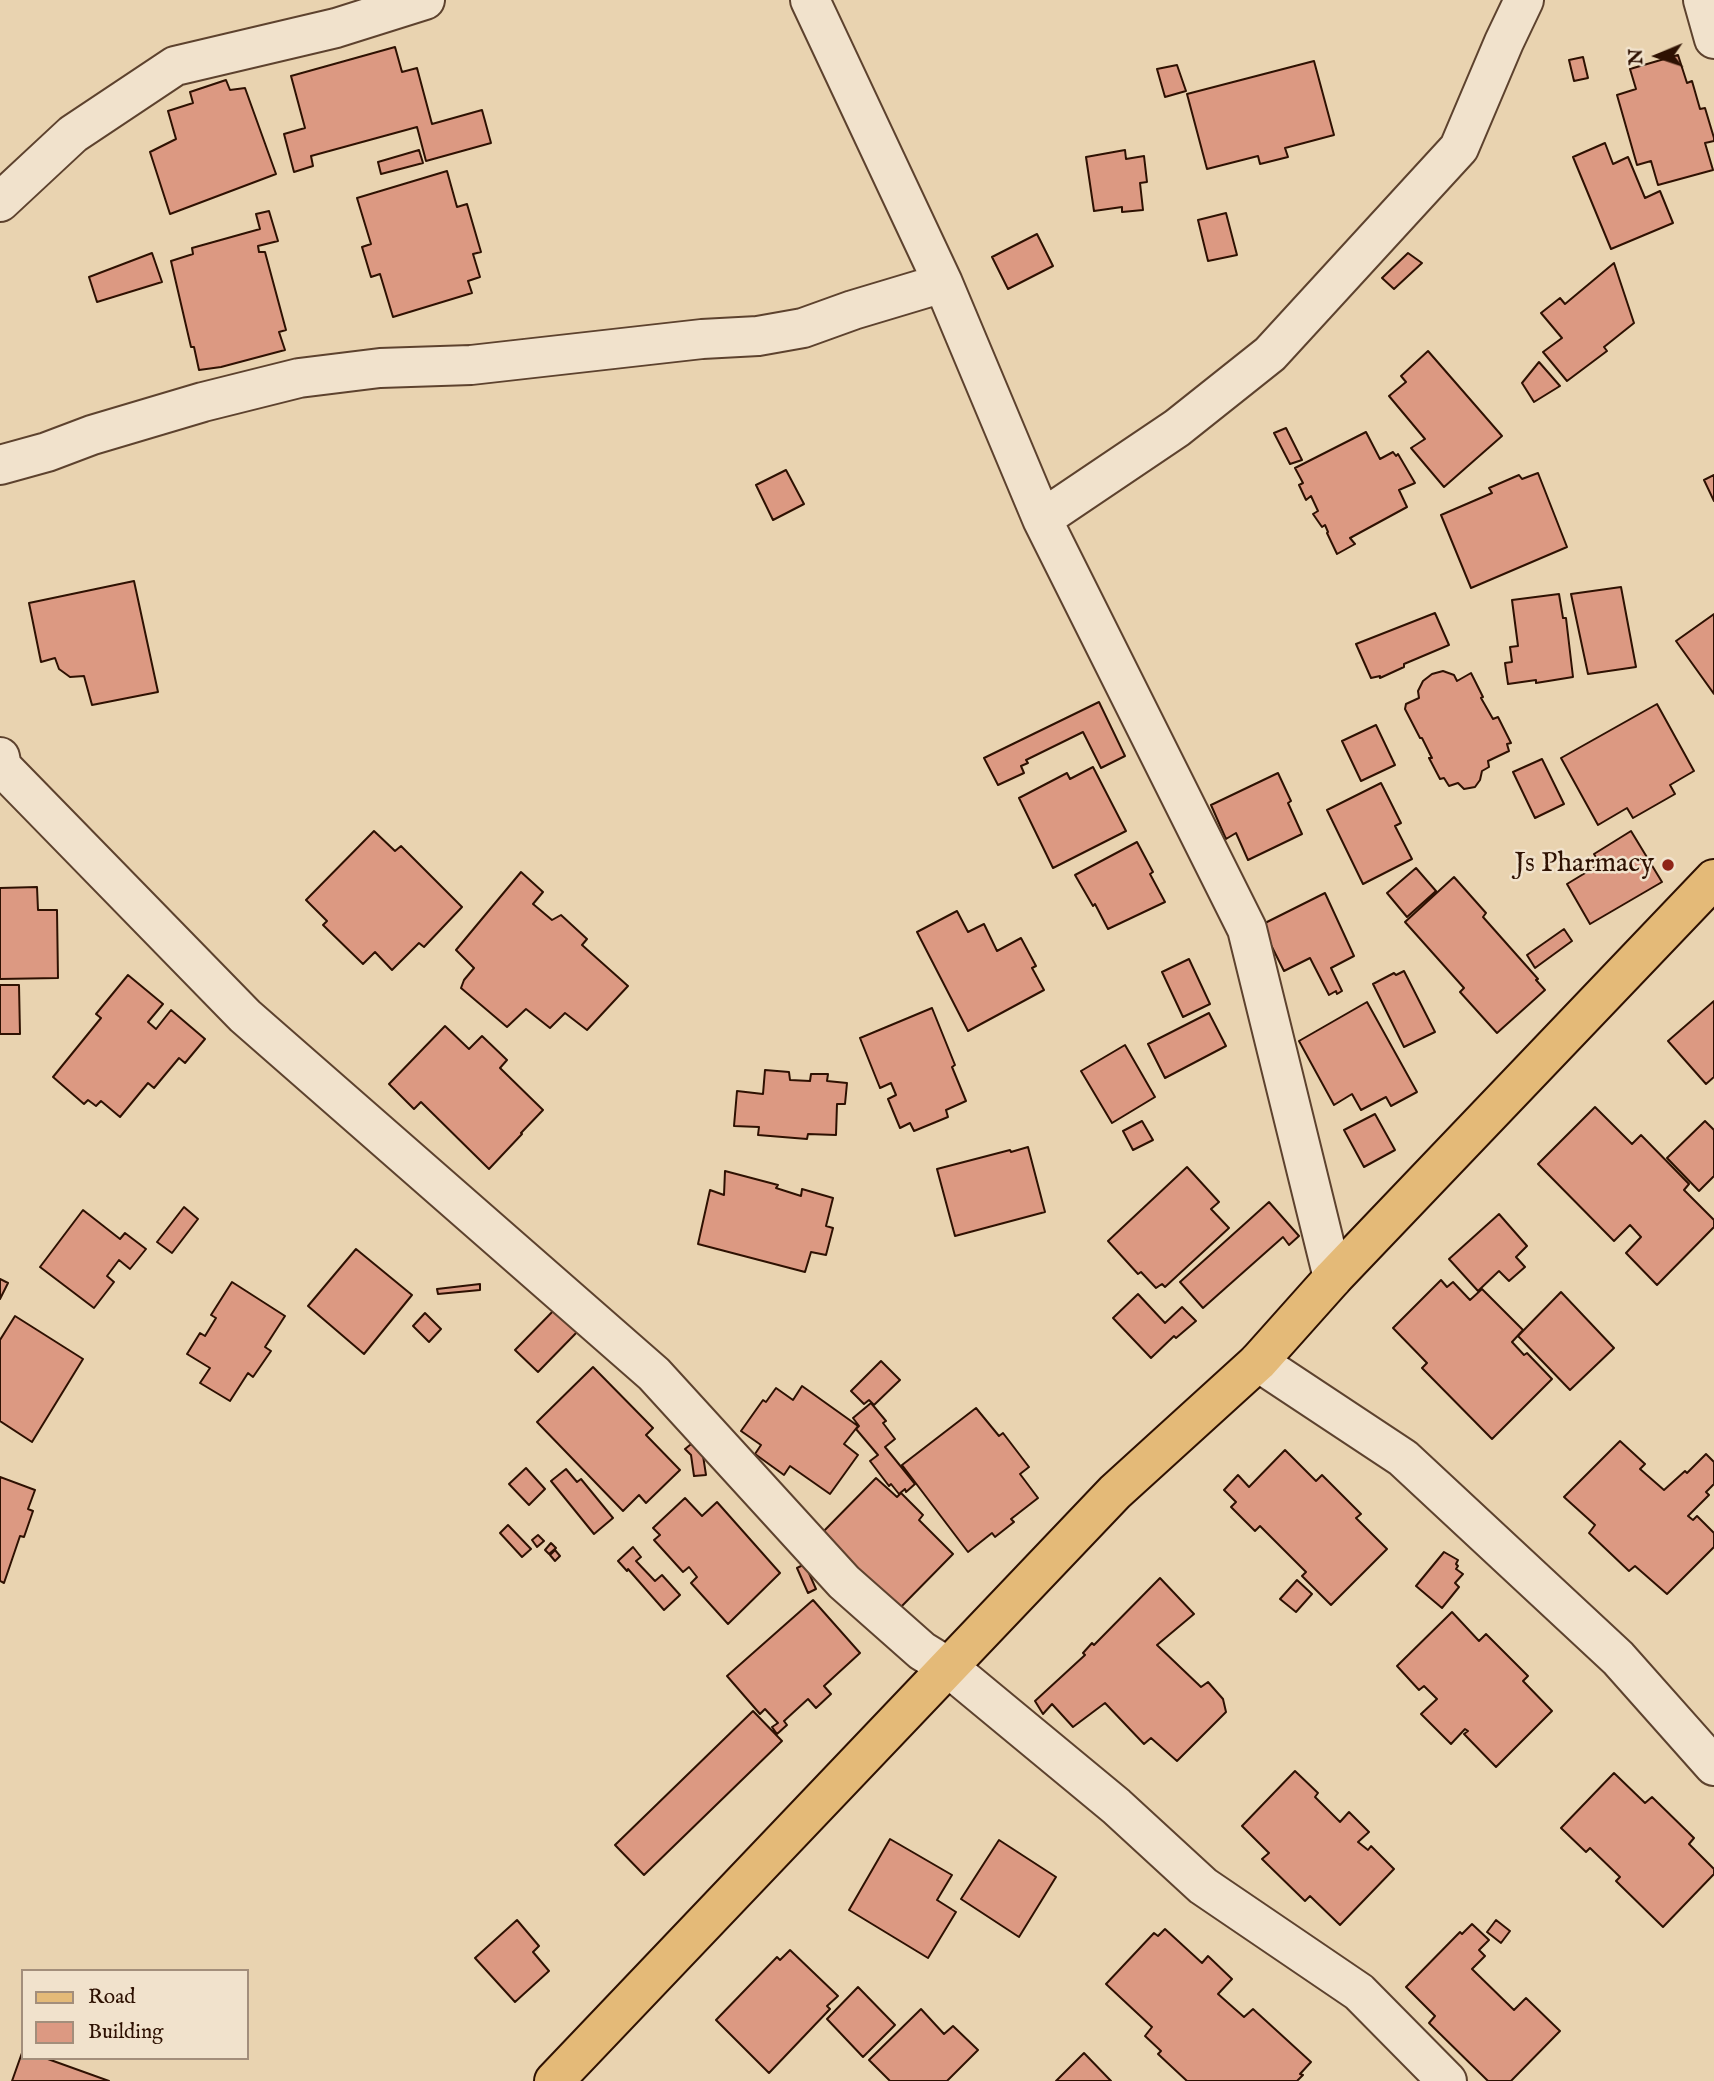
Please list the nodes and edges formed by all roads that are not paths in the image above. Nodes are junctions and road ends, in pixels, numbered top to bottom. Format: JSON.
{"nodes":[{"id":1,"x":425,"y":0,"type":"edge"},
{"id":2,"x":810,"y":0,"type":"edge"},
{"id":3,"x":1524,"y":0,"type":"edge"},
{"id":4,"x":1703,"y":0,"type":"edge"},
{"id":5,"x":1714,"y":39,"type":"edge"},
{"id":6,"x":0,"y":202,"type":"edge"},
{"id":7,"x":943,"y":283,"type":"junction"},
{"id":8,"x":0,"y":465,"type":"edge"},
{"id":9,"x":1042,"y":519,"type":"junction"},
{"id":10,"x":0,"y":757,"type":"edge"},
{"id":11,"x":1714,"y":879,"type":"edge"},
{"id":12,"x":1333,"y":1278,"type":"junction"},
{"id":13,"x":1258,"y":1362,"type":"junction"},
{"id":14,"x":948,"y":1667,"type":"junction"},
{"id":15,"x":1714,"y":1766,"type":"edge"},
{"id":16,"x":1445,"y":2080,"type":"edge"},
{"id":17,"x":554,"y":2081,"type":"edge"}],
"edges":[{"from":1,"to":6,"type":"street"},
{"from":2,"to":7,"type":"street"},
{"from":3,"to":9,"type":"street"},
{"from":4,"to":5,"type":"street"},
{"from":7,"to":8,"type":"street"},
{"from":7,"to":9,"type":"street"},
{"from":9,"to":12,"type":"street"},
{"from":10,"to":14,"type":"street"},
{"from":11,"to":12,"type":"main road"},
{"from":12,"to":13,"type":"main road"},
{"from":13,"to":14,"type":"main road"},
{"from":13,"to":15,"type":"street"},
{"from":14,"to":16,"type":"street"},
{"from":14,"to":17,"type":"main road"}]}
